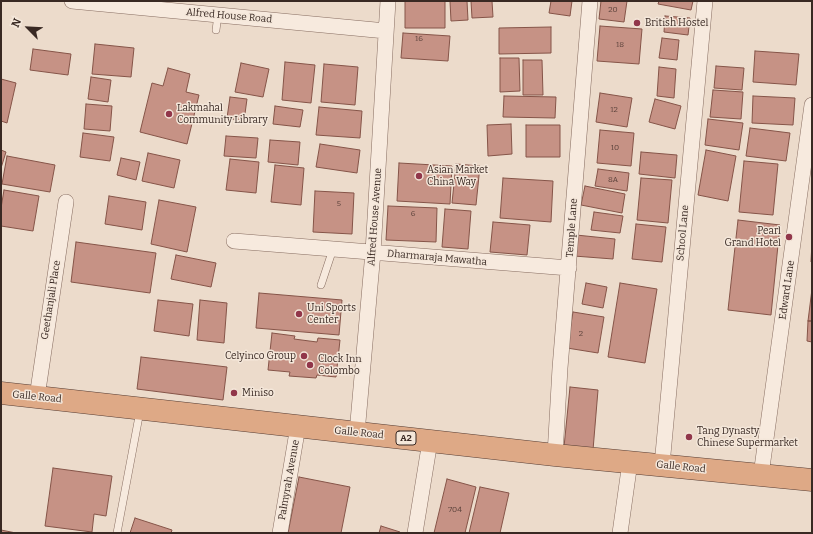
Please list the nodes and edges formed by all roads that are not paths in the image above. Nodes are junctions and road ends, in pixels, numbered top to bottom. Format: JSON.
{"nodes":[{"id":1,"x":72,"y":1,"type":"edge"},
{"id":2,"x":388,"y":1,"type":"edge"},
{"id":3,"x":590,"y":1,"type":"edge"},
{"id":4,"x":705,"y":1,"type":"edge"},
{"id":5,"x":92,"y":2,"type":"edge"},
{"id":6,"x":386,"y":31,"type":"junction"},
{"id":7,"x":812,"y":105,"type":"edge"},
{"id":8,"x":66,"y":202,"type":"dead end"},
{"id":9,"x":234,"y":241,"type":"dead end"},
{"id":10,"x":333,"y":250,"type":"junction"},
{"id":11,"x":373,"y":252,"type":"junction"},
{"id":12,"x":569,"y":268,"type":"junction"},
{"id":13,"x":321,"y":285,"type":"dead end"},
{"id":14,"x":1,"y":393,"type":"edge"},
{"id":15,"x":37,"y":397,"type":"junction"},
{"id":16,"x":140,"y":409,"type":"junction"},
{"id":17,"x":298,"y":426,"type":"junction"},
{"id":18,"x":357,"y":433,"type":"junction"},
{"id":19,"x":430,"y":441,"type":"junction"},
{"id":20,"x":555,"y":455,"type":"junction"},
{"id":21,"x":630,"y":462,"type":"junction"},
{"id":22,"x":662,"y":465,"type":"junction"},
{"id":23,"x":761,"y":475,"type":"junction"},
{"id":24,"x":812,"y":480,"type":"edge"},
{"id":25,"x":117,"y":533,"type":"edge"},
{"id":26,"x":280,"y":533,"type":"edge"},
{"id":27,"x":415,"y":533,"type":"edge"},
{"id":28,"x":620,"y":533,"type":"edge"}],
"edges":[{"from":1,"to":5,"type":"street","name":"Alfred House Road"},
{"from":2,"to":6,"type":"street","name":"Alfred House Avenue"},
{"from":3,"to":12,"type":"street","name":"Temple Lane"},
{"from":4,"to":22,"type":"street","name":"School Lane"},
{"from":5,"to":6,"type":"street","name":"Alfred House Road"},
{"from":6,"to":11,"type":"street","name":"Alfred House Avenue"},
{"from":7,"to":23,"type":"street","name":"Edward Lane"},
{"from":8,"to":15,"type":"street","name":"Geethanjali Place"},
{"from":9,"to":10,"type":"street","name":"Dharmaraja Mawatha"},
{"from":10,"to":11,"type":"street","name":"Dharmaraja Mawatha"},
{"from":10,"to":13,"type":"lane"},
{"from":11,"to":12,"type":"street","name":"Dharmaraja Mawatha"},
{"from":11,"to":18,"type":"street","name":"Alfred House Avenue"},
{"from":12,"to":20,"type":"street","name":"Temple Lane"},
{"from":14,"to":15,"type":"highway","name":"Galle Road","number":"A2"},
{"from":15,"to":16,"type":"highway","name":"Galle Road","number":"A2"},
{"from":16,"to":17,"type":"highway","name":"Galle Road","number":"A2"},
{"from":16,"to":25,"type":"lane"},
{"from":17,"to":18,"type":"highway","name":"Galle Road","number":"A2"},
{"from":17,"to":26,"type":"street","name":"Palmyrah Avenue"},
{"from":18,"to":19,"type":"highway","name":"Galle Road","number":"A2"},
{"from":19,"to":20,"type":"highway","name":"Galle Road","number":"A2"},
{"from":19,"to":27,"type":"street"},
{"from":20,"to":21,"type":"highway","name":"Galle Road","number":"A2"},
{"from":21,"to":22,"type":"highway","name":"Galle Road","number":"A2"},
{"from":21,"to":28,"type":"street"},
{"from":22,"to":23,"type":"highway","name":"Galle Road","number":"A2"},
{"from":23,"to":24,"type":"highway","name":"Galle Road","number":"A2"}]}
